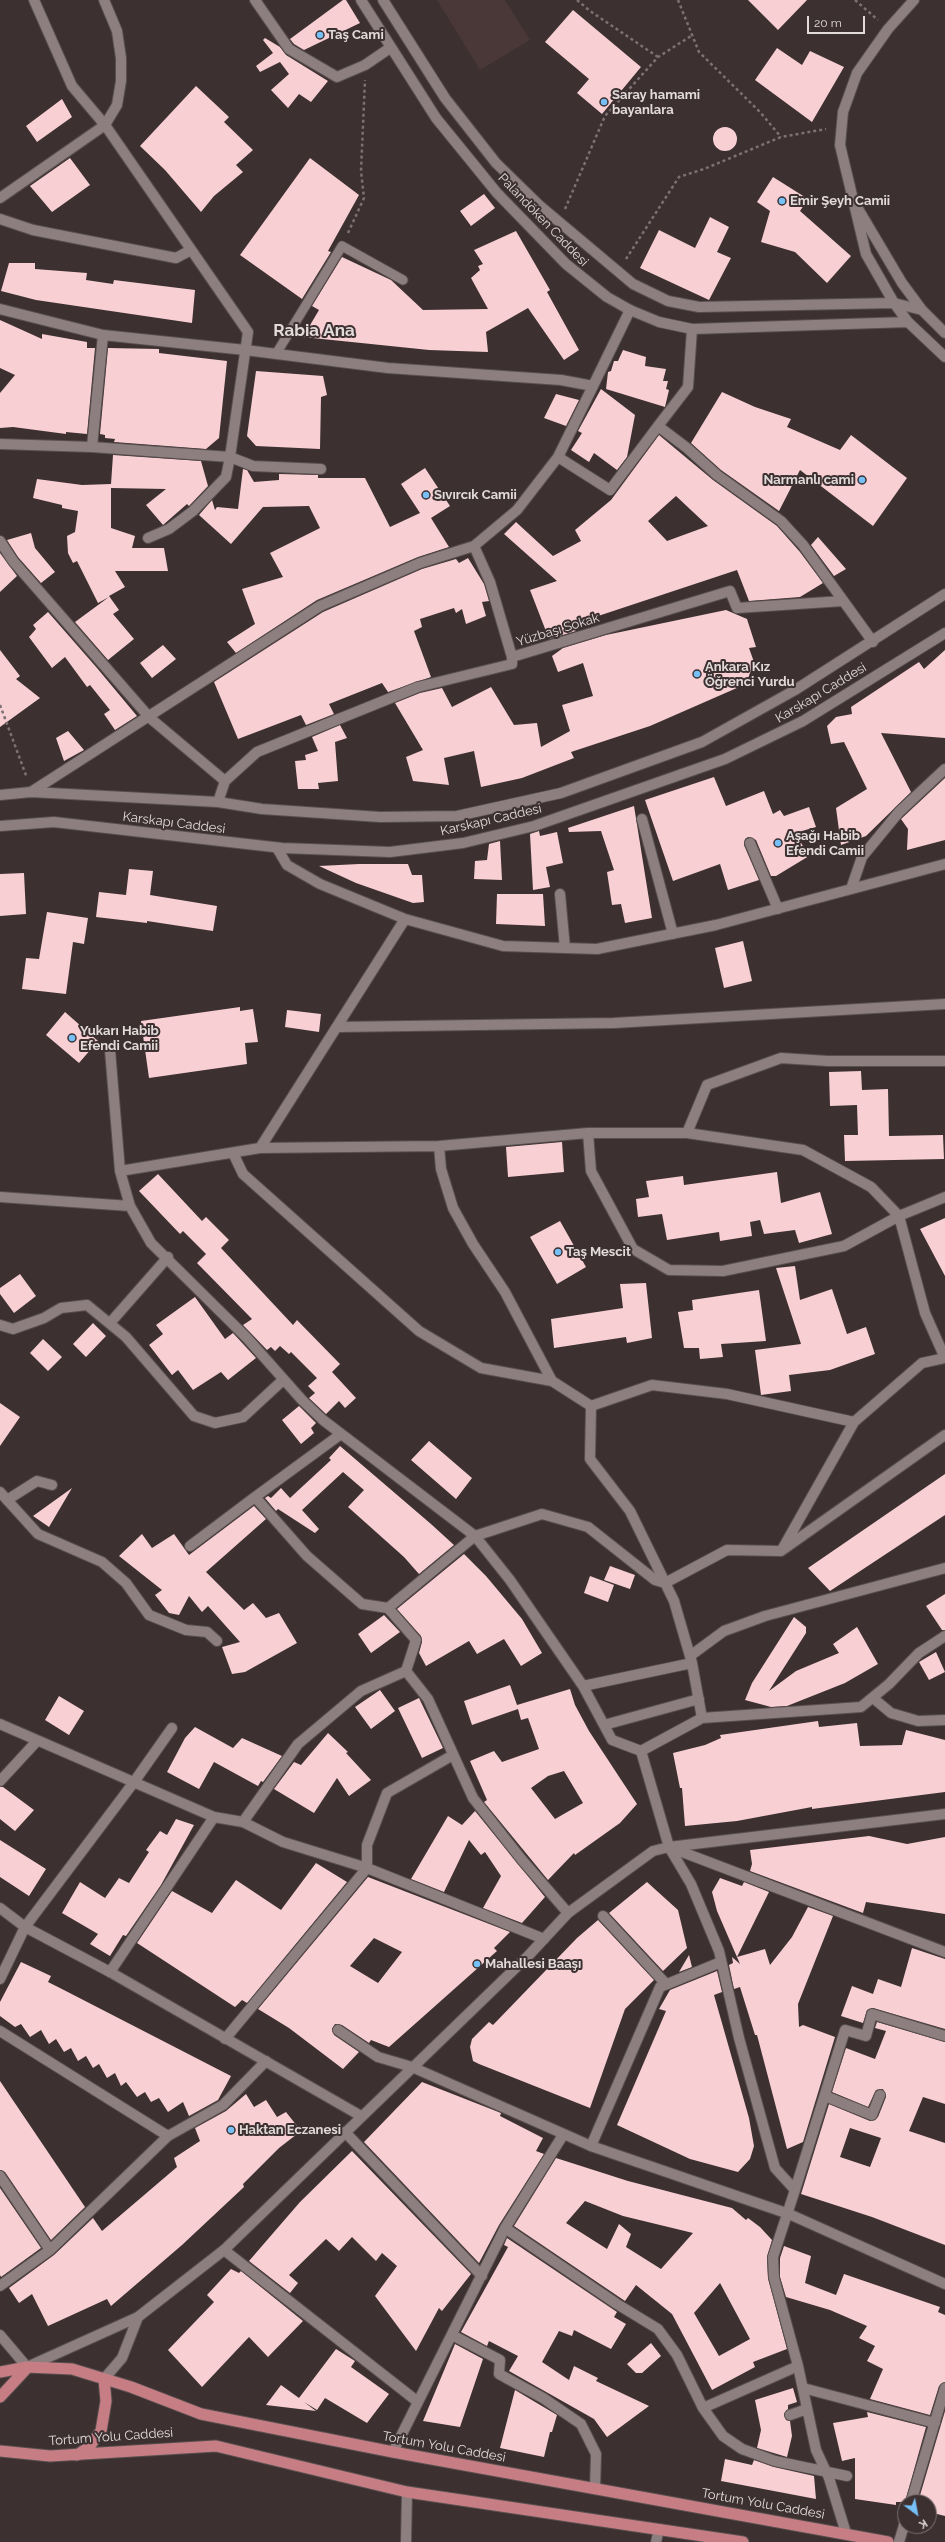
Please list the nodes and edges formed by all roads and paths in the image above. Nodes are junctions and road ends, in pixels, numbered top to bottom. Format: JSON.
{"nodes":[{"id":1,"x":34,"y":0,"type":"edge"},
{"id":2,"x":104,"y":0,"type":"edge"},
{"id":3,"x":255,"y":0,"type":"edge"},
{"id":4,"x":361,"y":0,"type":"edge"},
{"id":5,"x":384,"y":0,"type":"edge"},
{"id":6,"x":577,"y":0,"type":"edge"},
{"id":7,"x":678,"y":0,"type":"edge"},
{"id":8,"x":855,"y":0,"type":"edge"},
{"id":9,"x":914,"y":0,"type":"edge"},
{"id":10,"x":888,"y":29,"type":"junction"},
{"id":11,"x":691,"y":36,"type":"junction"},
{"id":12,"x":390,"y":48,"type":"junction"},
{"id":13,"x":658,"y":57,"type":"junction"},
{"id":14,"x":365,"y":65,"type":"junction"},
{"id":15,"x":105,"y":125,"type":"junction"},
{"id":16,"x":841,"y":127,"type":"junction"},
{"id":17,"x":782,"y":137,"type":"junction"},
{"id":18,"x":850,"y":193,"type":"junction"},
{"id":19,"x":0,"y":198,"type":"edge"},
{"id":20,"x":0,"y":219,"type":"edge"},
{"id":21,"x":559,"y":223,"type":"junction"},
{"id":22,"x":342,"y":246,"type":"junction"},
{"id":23,"x":190,"y":250,"type":"junction"},
{"id":24,"x":617,"y":273,"type":"junction"},
{"id":25,"x":403,"y":280,"type":"dead end"},
{"id":26,"x":894,"y":302,"type":"junction"},
{"id":27,"x":0,"y":309,"type":"edge"},
{"id":28,"x":630,"y":310,"type":"junction"},
{"id":29,"x":922,"y":310,"type":"junction"},
{"id":30,"x":908,"y":322,"type":"junction"},
{"id":31,"x":692,"y":329,"type":"junction"},
{"id":32,"x":945,"y":333,"type":"edge"},
{"id":33,"x":103,"y":335,"type":"junction"},
{"id":34,"x":245,"y":350,"type":"junction"},
{"id":35,"x":276,"y":354,"type":"junction"},
{"id":36,"x":945,"y":357,"type":"edge"},
{"id":37,"x":593,"y":386,"type":"junction"},
{"id":38,"x":658,"y":426,"type":"junction"},
{"id":39,"x":0,"y":444,"type":"edge"},
{"id":40,"x":92,"y":447,"type":"junction"},
{"id":41,"x":230,"y":457,"type":"junction"},
{"id":42,"x":558,"y":457,"type":"junction"},
{"id":43,"x":321,"y":469,"type":"dead end"},
{"id":44,"x":148,"y":538,"type":"dead end"},
{"id":45,"x":0,"y":541,"type":"edge"},
{"id":46,"x":474,"y":546,"type":"junction"},
{"id":47,"x":945,"y":594,"type":"edge"},
{"id":48,"x":843,"y":601,"type":"junction"},
{"id":49,"x":945,"y":633,"type":"edge"},
{"id":50,"x":873,"y":642,"type":"junction"},
{"id":51,"x":512,"y":657,"type":"junction"},
{"id":52,"x":0,"y":705,"type":"edge"},
{"id":53,"x":150,"y":718,"type":"junction"},
{"id":54,"x":945,"y":769,"type":"edge"},
{"id":55,"x":225,"y":781,"type":"junction"},
{"id":56,"x":31,"y":792,"type":"junction"},
{"id":57,"x":0,"y":795,"type":"edge"},
{"id":58,"x":218,"y":802,"type":"junction"},
{"id":59,"x":642,"y":819,"type":"dead end"},
{"id":60,"x":0,"y":826,"type":"edge"},
{"id":61,"x":750,"y":843,"type":"dead end"},
{"id":62,"x":277,"y":848,"type":"junction"},
{"id":63,"x":945,"y":864,"type":"edge"},
{"id":64,"x":851,"y":889,"type":"junction"},
{"id":65,"x":560,"y":894,"type":"dead end"},
{"id":66,"x":778,"y":909,"type":"junction"},
{"id":67,"x":405,"y":919,"type":"junction"},
{"id":68,"x":672,"y":934,"type":"junction"},
{"id":69,"x":566,"y":948,"type":"junction"},
{"id":70,"x":945,"y":1004,"type":"edge"},
{"id":71,"x":338,"y":1027,"type":"junction"},
{"id":72,"x":110,"y":1050,"type":"dead end"},
{"id":73,"x":945,"y":1061,"type":"edge"},
{"id":74,"x":588,"y":1133,"type":"junction"},
{"id":75,"x":687,"y":1133,"type":"junction"},
{"id":76,"x":439,"y":1146,"type":"junction"},
{"id":77,"x":260,"y":1148,"type":"junction"},
{"id":78,"x":233,"y":1153,"type":"junction"},
{"id":79,"x":120,"y":1171,"type":"junction"},
{"id":80,"x":0,"y":1197,"type":"edge"},
{"id":81,"x":945,"y":1197,"type":"edge"},
{"id":82,"x":130,"y":1206,"type":"junction"},
{"id":83,"x":899,"y":1216,"type":"junction"},
{"id":84,"x":168,"y":1258,"type":"junction"},
{"id":85,"x":110,"y":1323,"type":"junction"},
{"id":86,"x":0,"y":1325,"type":"edge"},
{"id":87,"x":945,"y":1358,"type":"edge"},
{"id":88,"x":283,"y":1380,"type":"junction"},
{"id":89,"x":552,"y":1381,"type":"junction"},
{"id":90,"x":591,"y":1406,"type":"junction"},
{"id":91,"x":854,"y":1422,"type":"junction"},
{"id":92,"x":341,"y":1434,"type":"junction"},
{"id":93,"x":945,"y":1435,"type":"edge"},
{"id":94,"x":52,"y":1485,"type":"dead end"},
{"id":95,"x":3,"y":1496,"type":"edge"},
{"id":96,"x":255,"y":1497,"type":"junction"},
{"id":97,"x":475,"y":1536,"type":"junction"},
{"id":98,"x":190,"y":1546,"type":"dead end"},
{"id":99,"x":781,"y":1551,"type":"junction"},
{"id":100,"x":945,"y":1568,"type":"edge"},
{"id":101,"x":665,"y":1583,"type":"junction"},
{"id":102,"x":388,"y":1608,"type":"junction"},
{"id":103,"x":945,"y":1636,"type":"edge"},
{"id":104,"x":217,"y":1642,"type":"dead end"},
{"id":105,"x":691,"y":1659,"type":"junction"},
{"id":106,"x":406,"y":1671,"type":"junction"},
{"id":107,"x":583,"y":1686,"type":"junction"},
{"id":108,"x":873,"y":1698,"type":"junction"},
{"id":109,"x":699,"y":1699,"type":"junction"},
{"id":110,"x":702,"y":1718,"type":"junction"},
{"id":111,"x":945,"y":1720,"type":"edge"},
{"id":112,"x":0,"y":1724,"type":"edge"},
{"id":113,"x":604,"y":1725,"type":"junction"},
{"id":114,"x":172,"y":1728,"type":"dead end"},
{"id":115,"x":37,"y":1741,"type":"junction"},
{"id":116,"x":641,"y":1752,"type":"junction"},
{"id":117,"x":453,"y":1755,"type":"junction"},
{"id":118,"x":0,"y":1780,"type":"edge"},
{"id":119,"x":134,"y":1782,"type":"junction"},
{"id":120,"x":945,"y":1814,"type":"edge"},
{"id":121,"x":214,"y":1817,"type":"junction"},
{"id":122,"x":243,"y":1822,"type":"junction"},
{"id":123,"x":669,"y":1847,"type":"junction"},
{"id":124,"x":367,"y":1868,"type":"junction"},
{"id":125,"x":0,"y":1908,"type":"edge"},
{"id":126,"x":568,"y":1913,"type":"junction"},
{"id":127,"x":603,"y":1916,"type":"dead end"},
{"id":128,"x":25,"y":1927,"type":"junction"},
{"id":129,"x":544,"y":1939,"type":"junction"},
{"id":130,"x":945,"y":1952,"type":"edge"},
{"id":131,"x":722,"y":1962,"type":"junction"},
{"id":132,"x":110,"y":1972,"type":"junction"},
{"id":133,"x":0,"y":1979,"type":"edge"},
{"id":134,"x":666,"y":1984,"type":"junction"},
{"id":135,"x":338,"y":2030,"type":"dead end"},
{"id":136,"x":0,"y":2031,"type":"edge"},
{"id":137,"x":945,"y":2036,"type":"edge"},
{"id":138,"x":225,"y":2039,"type":"junction"},
{"id":139,"x":266,"y":2061,"type":"junction"},
{"id":140,"x":412,"y":2067,"type":"junction"},
{"id":141,"x":880,"y":2095,"type":"dead end"},
{"id":142,"x":825,"y":2096,"type":"junction"},
{"id":143,"x":361,"y":2116,"type":"junction"},
{"id":144,"x":345,"y":2132,"type":"junction"},
{"id":145,"x":563,"y":2135,"type":"junction"},
{"id":146,"x":168,"y":2136,"type":"junction"},
{"id":147,"x":591,"y":2146,"type":"junction"},
{"id":148,"x":0,"y":2176,"type":"edge"},
{"id":149,"x":795,"y":2190,"type":"junction"},
{"id":150,"x":789,"y":2214,"type":"junction"},
{"id":151,"x":505,"y":2228,"type":"junction"},
{"id":152,"x":50,"y":2250,"type":"junction"},
{"id":153,"x":224,"y":2250,"type":"junction"},
{"id":154,"x":482,"y":2276,"type":"junction"},
{"id":155,"x":945,"y":2284,"type":"edge"},
{"id":156,"x":0,"y":2286,"type":"edge"},
{"id":157,"x":138,"y":2317,"type":"junction"},
{"id":158,"x":0,"y":2335,"type":"edge"},
{"id":159,"x":452,"y":2335,"type":"junction"},
{"id":160,"x":798,"y":2366,"type":"junction"},
{"id":161,"x":27,"y":2367,"type":"junction"},
{"id":162,"x":0,"y":2372,"type":"edge"},
{"id":163,"x":104,"y":2379,"type":"junction"},
{"id":164,"x":803,"y":2388,"type":"junction"},
{"id":165,"x":945,"y":2388,"type":"edge"},
{"id":166,"x":0,"y":2397,"type":"edge"},
{"id":167,"x":418,"y":2402,"type":"junction"},
{"id":168,"x":703,"y":2408,"type":"junction"},
{"id":169,"x":807,"y":2408,"type":"junction"},
{"id":170,"x":790,"y":2415,"type":"dead end"},
{"id":171,"x":935,"y":2423,"type":"junction"},
{"id":172,"x":2,"y":2448,"type":"edge"},
{"id":173,"x":393,"y":2452,"type":"junction"},
{"id":174,"x":76,"y":2455,"type":"junction"},
{"id":175,"x":825,"y":2470,"type":"junction"},
{"id":176,"x":847,"y":2476,"type":"dead end"},
{"id":177,"x":595,"y":2488,"type":"junction"},
{"id":178,"x":407,"y":2492,"type":"junction"},
{"id":179,"x":913,"y":2494,"type":"edge"},
{"id":180,"x":659,"y":2529,"type":"junction"},
{"id":181,"x":846,"y":2533,"type":"junction"},
{"id":182,"x":406,"y":2542,"type":"edge"},
{"id":183,"x":656,"y":2542,"type":"edge"},
{"id":184,"x":743,"y":2542,"type":"edge"},
{"id":185,"x":888,"y":2542,"type":"edge"}],
"edges":[{"from":1,"to":15,"type":"street"},
{"from":2,"to":15,"type":"street"},
{"from":3,"to":14,"type":"street"},
{"from":4,"to":12,"type":"street","name":"Palandöken Caddesi"},
{"from":5,"to":21,"type":"street","name":"Palandöken Caddesi"},
{"from":6,"to":13,"type":"path"},
{"from":7,"to":11,"type":"path"},
{"from":8,"to":10,"type":"path"},
{"from":9,"to":10,"type":"street"},
{"from":10,"to":16,"type":"street"},
{"from":11,"to":13,"type":"path"},
{"from":11,"to":17,"type":"path"},
{"from":12,"to":14,"type":"street"},
{"from":12,"to":28,"type":"street","name":"Palandöken Caddesi"},
{"from":13,"to":21,"type":"path"},
{"from":14,"to":22,"type":"path"},
{"from":15,"to":19,"type":"street"},
{"from":15,"to":23,"type":"street"},
{"from":16,"to":17,"type":"path"},
{"from":16,"to":18,"type":"street"},
{"from":17,"to":24,"type":"path"},
{"from":18,"to":26,"type":"street"},
{"from":18,"to":29,"type":"street"},
{"from":20,"to":23,"type":"street"},
{"from":21,"to":24,"type":"street","name":"Palandöken Caddesi"},
{"from":22,"to":25,"type":"lane"},
{"from":22,"to":35,"type":"lane"},
{"from":23,"to":34,"type":"street"},
{"from":24,"to":26,"type":"street","name":"Palandöken Caddesi"},
{"from":26,"to":29,"type":"street","name":"Palandöken Caddesi"},
{"from":26,"to":30,"type":"street"},
{"from":27,"to":33,"type":"street"},
{"from":28,"to":31,"type":"street","name":"Palandöken Caddesi"},
{"from":28,"to":37,"type":"street"},
{"from":29,"to":32,"type":"street"},
{"from":30,"to":31,"type":"street","name":"Palandöken Caddesi"},
{"from":30,"to":36,"type":"street"},
{"from":31,"to":38,"type":"street"},
{"from":33,"to":34,"type":"street"},
{"from":33,"to":40,"type":"street"},
{"from":34,"to":35,"type":"street"},
{"from":34,"to":41,"type":"street"},
{"from":35,"to":37,"type":"street"},
{"from":37,"to":42,"type":"street"},
{"from":38,"to":42,"type":"street"},
{"from":38,"to":48,"type":"street"},
{"from":39,"to":40,"type":"street"},
{"from":40,"to":41,"type":"street"},
{"from":41,"to":43,"type":"street"},
{"from":41,"to":44,"type":"street"},
{"from":42,"to":46,"type":"street"},
{"from":45,"to":53,"type":"street"},
{"from":46,"to":51,"type":"street"},
{"from":46,"to":53,"type":"street"},
{"from":47,"to":50,"type":"street"},
{"from":48,"to":50,"type":"street"},
{"from":48,"to":51,"type":"street","name":"Yüzbaşı Sokak"},
{"from":49,"to":62,"type":"street","name":"Karskapı Caddesi"},
{"from":50,"to":58,"type":"street"},
{"from":51,"to":55,"type":"street","name":"Yüzbaşı Sokak"},
{"from":52,"to":56,"type":"path"},
{"from":53,"to":55,"type":"street"},
{"from":53,"to":56,"type":"street"},
{"from":54,"to":64,"type":"street"},
{"from":55,"to":58,"type":"street"},
{"from":56,"to":57,"type":"street"},
{"from":56,"to":58,"type":"street"},
{"from":59,"to":68,"type":"street"},
{"from":60,"to":62,"type":"street","name":"Karskapı Caddesi"},
{"from":61,"to":66,"type":"street"},
{"from":62,"to":67,"type":"street"},
{"from":63,"to":64,"type":"street"},
{"from":64,"to":66,"type":"street"},
{"from":65,"to":69,"type":"street"},
{"from":66,"to":68,"type":"street"},
{"from":67,"to":69,"type":"street"},
{"from":67,"to":71,"type":"street"},
{"from":68,"to":69,"type":"street"},
{"from":70,"to":71,"type":"street"},
{"from":71,"to":77,"type":"street"},
{"from":72,"to":79,"type":"street"},
{"from":73,"to":75,"type":"street"},
{"from":74,"to":75,"type":"street"},
{"from":74,"to":76,"type":"street"},
{"from":74,"to":83,"type":"street"},
{"from":75,"to":83,"type":"street"},
{"from":76,"to":77,"type":"street"},
{"from":76,"to":89,"type":"street"},
{"from":77,"to":78,"type":"street"},
{"from":78,"to":79,"type":"street"},
{"from":78,"to":89,"type":"street"},
{"from":79,"to":82,"type":"street"},
{"from":80,"to":82,"type":"street"},
{"from":81,"to":83,"type":"street"},
{"from":82,"to":84,"type":"street"},
{"from":83,"to":87,"type":"street"},
{"from":84,"to":85,"type":"street"},
{"from":84,"to":88,"type":"street"},
{"from":85,"to":86,"type":"street"},
{"from":85,"to":88,"type":"street"},
{"from":87,"to":91,"type":"street"},
{"from":88,"to":92,"type":"street"},
{"from":89,"to":90,"type":"street"},
{"from":90,"to":91,"type":"street"},
{"from":90,"to":101,"type":"street"},
{"from":91,"to":99,"type":"street"},
{"from":92,"to":96,"type":"street"},
{"from":92,"to":97,"type":"street"},
{"from":93,"to":99,"type":"street"},
{"from":94,"to":95,"type":"street"},
{"from":95,"to":104,"type":"street"},
{"from":96,"to":98,"type":"street"},
{"from":96,"to":102,"type":"street"},
{"from":97,"to":101,"type":"street"},
{"from":97,"to":102,"type":"street"},
{"from":97,"to":107,"type":"street"},
{"from":99,"to":101,"type":"street"},
{"from":100,"to":105,"type":"street"},
{"from":101,"to":105,"type":"street"},
{"from":102,"to":106,"type":"street"},
{"from":103,"to":108,"type":"street"},
{"from":105,"to":107,"type":"street"},
{"from":105,"to":109,"type":"street"},
{"from":106,"to":117,"type":"street"},
{"from":106,"to":122,"type":"street"},
{"from":107,"to":113,"type":"street"},
{"from":108,"to":110,"type":"street"},
{"from":108,"to":111,"type":"street"},
{"from":109,"to":110,"type":"street"},
{"from":109,"to":113,"type":"street"},
{"from":110,"to":116,"type":"street"},
{"from":112,"to":115,"type":"street"},
{"from":113,"to":116,"type":"street"},
{"from":114,"to":119,"type":"street"},
{"from":115,"to":118,"type":"street"},
{"from":115,"to":119,"type":"street"},
{"from":116,"to":123,"type":"street"},
{"from":117,"to":124,"type":"street"},
{"from":117,"to":126,"type":"street"},
{"from":119,"to":121,"type":"street"},
{"from":119,"to":128,"type":"street"},
{"from":120,"to":123,"type":"street"},
{"from":121,"to":122,"type":"street"},
{"from":121,"to":132,"type":"street"},
{"from":122,"to":124,"type":"street"},
{"from":123,"to":126,"type":"street"},
{"from":123,"to":130,"type":"street"},
{"from":123,"to":131,"type":"street"},
{"from":124,"to":129,"type":"street"},
{"from":124,"to":138,"type":"street"},
{"from":125,"to":128,"type":"street"},
{"from":126,"to":129,"type":"street"},
{"from":127,"to":134,"type":"street"},
{"from":128,"to":132,"type":"street"},
{"from":128,"to":133,"type":"street"},
{"from":129,"to":140,"type":"street"},
{"from":131,"to":134,"type":"street"},
{"from":131,"to":149,"type":"street"},
{"from":132,"to":138,"type":"street"},
{"from":134,"to":147,"type":"street"},
{"from":135,"to":140,"type":"street"},
{"from":136,"to":146,"type":"street"},
{"from":137,"to":142,"type":"street"},
{"from":138,"to":139,"type":"street"},
{"from":139,"to":143,"type":"street"},
{"from":139,"to":146,"type":"street"},
{"from":140,"to":143,"type":"street"},
{"from":140,"to":145,"type":"street"},
{"from":141,"to":142,"type":"street"},
{"from":142,"to":149,"type":"street"},
{"from":143,"to":144,"type":"street"},
{"from":144,"to":153,"type":"street"},
{"from":144,"to":154,"type":"street"},
{"from":145,"to":147,"type":"street"},
{"from":145,"to":151,"type":"street"},
{"from":146,"to":152,"type":"street"},
{"from":147,"to":150,"type":"street"},
{"from":148,"to":152,"type":"street"},
{"from":149,"to":150,"type":"street"},
{"from":150,"to":155,"type":"street"},
{"from":150,"to":160,"type":"street"},
{"from":151,"to":154,"type":"street"},
{"from":151,"to":168,"type":"street"},
{"from":152,"to":156,"type":"street"},
{"from":153,"to":157,"type":"street"},
{"from":153,"to":167,"type":"street"},
{"from":154,"to":159,"type":"street"},
{"from":157,"to":161,"type":"street"},
{"from":157,"to":163,"type":"street"},
{"from":158,"to":161,"type":"street"},
{"from":159,"to":167,"type":"street"},
{"from":159,"to":177,"type":"street"},
{"from":160,"to":164,"type":"street"},
{"from":160,"to":168,"type":"street"},
{"from":161,"to":162,"type":"highway","name":"Tortum Yolu Caddesi"},
{"from":161,"to":163,"type":"highway","name":"Tortum Yolu Caddesi"},
{"from":161,"to":166,"type":"highway"},
{"from":163,"to":173,"type":"highway","name":"Tortum Yolu Caddesi"},
{"from":163,"to":174,"type":"highway"},
{"from":164,"to":169,"type":"street"},
{"from":164,"to":171,"type":"street"},
{"from":165,"to":171,"type":"street"},
{"from":167,"to":173,"type":"street"},
{"from":168,"to":175,"type":"street"},
{"from":169,"to":170,"type":"street"},
{"from":169,"to":175,"type":"street"},
{"from":171,"to":179,"type":"street"},
{"from":172,"to":174,"type":"highway","name":"Tortum Yolu Caddesi"},
{"from":173,"to":177,"type":"highway","name":"Tortum Yolu Caddesi"},
{"from":174,"to":178,"type":"highway","name":"Tortum Yolu Caddesi"},
{"from":175,"to":176,"type":"street"},
{"from":175,"to":181,"type":"street"},
{"from":177,"to":181,"type":"highway","name":"Tortum Yolu Caddesi"},
{"from":178,"to":180,"type":"highway","name":"Tortum Yolu Caddesi"},
{"from":178,"to":182,"type":"street"},
{"from":180,"to":183,"type":"street"},
{"from":180,"to":184,"type":"highway","name":"Tortum Yolu Caddesi"},
{"from":181,"to":185,"type":"highway","name":"Tortum Yolu Caddesi"}]}
